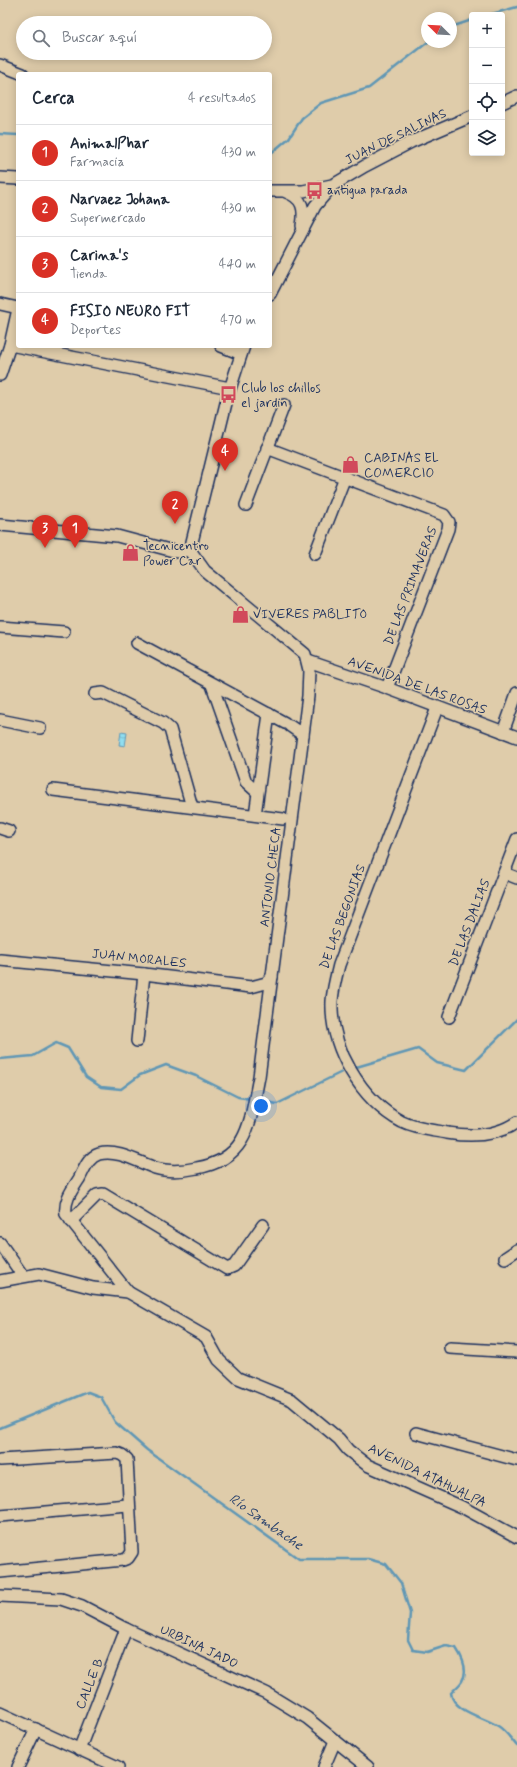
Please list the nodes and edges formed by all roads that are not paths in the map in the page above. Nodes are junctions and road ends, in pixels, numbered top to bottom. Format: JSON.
{"nodes":[{"id":1,"x":0,"y":65,"type":"edge"},
{"id":2,"x":18,"y":72,"type":"edge"},
{"id":3,"x":517,"y":96,"type":"edge"},
{"id":4,"x":505,"y":102,"type":"edge"},
{"id":5,"x":469,"y":117,"type":"edge"},
{"id":6,"x":0,"y":178,"type":"edge"},
{"id":7,"x":16,"y":179,"type":"edge"},
{"id":8,"x":333,"y":185,"type":"junction"},
{"id":9,"x":272,"y":191,"type":"edge"},
{"id":10,"x":286,"y":192,"type":"junction"},
{"id":11,"x":300,"y":236,"type":"junction"},
{"id":12,"x":272,"y":290,"type":"edge"},
{"id":13,"x":0,"y":304,"type":"edge"},
{"id":14,"x":16,"y":308,"type":"edge"},
{"id":15,"x":16,"y":318,"type":"edge"},
{"id":16,"x":10,"y":345,"type":"junction"},
{"id":17,"x":16,"y":346,"type":"edge"},
{"id":18,"x":25,"y":348,"type":"edge"},
{"id":19,"x":232,"y":348,"type":"edge"},
{"id":20,"x":242,"y":350,"type":"edge"},
{"id":21,"x":0,"y":375,"type":"edge"},
{"id":22,"x":230,"y":388,"type":"junction"},
{"id":23,"x":284,"y":404,"type":"dead end"},
{"id":24,"x":267,"y":448,"type":"junction"},
{"id":25,"x":345,"y":477,"type":"junction"},
{"id":26,"x":246,"y":505,"type":"dead end"},
{"id":27,"x":0,"y":525,"type":"edge"},
{"id":28,"x":190,"y":550,"type":"junction"},
{"id":29,"x":315,"y":554,"type":"dead end"},
{"id":30,"x":0,"y":627,"type":"edge"},
{"id":31,"x":64,"y":632,"type":"dead end"},
{"id":32,"x":137,"y":643,"type":"dead end"},
{"id":33,"x":308,"y":661,"type":"junction"},
{"id":34,"x":212,"y":685,"type":"junction"},
{"id":35,"x":387,"y":688,"type":"junction"},
{"id":36,"x":517,"y":693,"type":"edge"},
{"id":37,"x":95,"y":694,"type":"dead end"},
{"id":38,"x":437,"y":708,"type":"junction"},
{"id":39,"x":269,"y":714,"type":"junction"},
{"id":40,"x":0,"y":720,"type":"edge"},
{"id":41,"x":40,"y":728,"type":"dead end"},
{"id":42,"x":503,"y":732,"type":"junction"},
{"id":43,"x":303,"y":735,"type":"junction"},
{"id":44,"x":517,"y":737,"type":"edge"},
{"id":45,"x":53,"y":790,"type":"dead end"},
{"id":46,"x":257,"y":792,"type":"junction"},
{"id":47,"x":192,"y":807,"type":"junction"},
{"id":48,"x":255,"y":815,"type":"junction"},
{"id":49,"x":283,"y":819,"type":"dead end"},
{"id":50,"x":517,"y":840,"type":"edge"},
{"id":51,"x":504,"y":873,"type":"junction"},
{"id":52,"x":517,"y":878,"type":"edge"},
{"id":53,"x":0,"y":960,"type":"edge"},
{"id":54,"x":144,"y":974,"type":"junction"},
{"id":55,"x":272,"y":977,"type":"junction"},
{"id":56,"x":449,"y":1017,"type":"dead end"},
{"id":57,"x":137,"y":1041,"type":"dead end"},
{"id":58,"x":517,"y":1122,"type":"edge"},
{"id":59,"x":71,"y":1221,"type":"junction"},
{"id":60,"x":263,"y":1225,"type":"dead end"},
{"id":61,"x":0,"y":1243,"type":"edge"},
{"id":62,"x":517,"y":1250,"type":"edge"},
{"id":63,"x":505,"y":1258,"type":"dead end"},
{"id":64,"x":23,"y":1276,"type":"junction"},
{"id":65,"x":0,"y":1281,"type":"edge"},
{"id":66,"x":128,"y":1292,"type":"junction"},
{"id":67,"x":450,"y":1348,"type":"dead end"},
{"id":68,"x":517,"y":1352,"type":"edge"},
{"id":69,"x":416,"y":1433,"type":"dead end"},
{"id":70,"x":0,"y":1460,"type":"edge"},
{"id":71,"x":517,"y":1460,"type":"edge"},
{"id":72,"x":128,"y":1505,"type":"junction"},
{"id":73,"x":0,"y":1516,"type":"edge"},
{"id":74,"x":517,"y":1537,"type":"edge"},
{"id":75,"x":0,"y":1572,"type":"edge"},
{"id":76,"x":0,"y":1596,"type":"edge"},
{"id":77,"x":126,"y":1629,"type":"junction"},
{"id":78,"x":0,"y":1713,"type":"edge"},
{"id":79,"x":36,"y":1729,"type":"junction"},
{"id":80,"x":335,"y":1741,"type":"junction"},
{"id":81,"x":79,"y":1750,"type":"junction"},
{"id":82,"x":18,"y":1767,"type":"edge"},
{"id":83,"x":118,"y":1767,"type":"edge"},
{"id":84,"x":324,"y":1767,"type":"edge"},
{"id":85,"x":368,"y":1767,"type":"edge"}],
"edges":[{"from":1,"to":2,"type":"street"},
{"from":3,"to":4,"type":"street"},
{"from":5,"to":8,"type":"street","name":"JUAN DE SALINAS"},
{"from":6,"to":7,"type":"street"},
{"from":8,"to":10,"type":"street","name":"JUAN DE SALINAS"},
{"from":8,"to":11,"type":"street","name":"JUAN DE SALINAS"},
{"from":9,"to":10,"type":"street","name":"JUAN DE SALINAS"},
{"from":10,"to":11,"type":"street"},
{"from":11,"to":12,"type":"street"},
{"from":13,"to":14,"type":"street"},
{"from":15,"to":16,"type":"street"},
{"from":16,"to":17,"type":"street"},
{"from":16,"to":21,"type":"street"},
{"from":18,"to":22,"type":"street"},
{"from":19,"to":20,"type":"street"},
{"from":20,"to":22,"type":"street"},
{"from":22,"to":28,"type":"street"},
{"from":23,"to":24,"type":"street"},
{"from":24,"to":25,"type":"street","name":"DE LAS PRIMAVERAS"},
{"from":24,"to":26,"type":"street"},
{"from":25,"to":29,"type":"street"},
{"from":25,"to":35,"type":"street","name":"DE LAS PRIMAVERAS"},
{"from":27,"to":28,"type":"street"},
{"from":28,"to":33,"type":"street"},
{"from":30,"to":31,"type":"street"},
{"from":32,"to":34,"type":"street"},
{"from":33,"to":35,"type":"street","name":"AVENIDA DE LAS ROSAS"},
{"from":33,"to":43,"type":"street","name":"ANTONIO CHECA"},
{"from":34,"to":39,"type":"street"},
{"from":34,"to":46,"type":"street"},
{"from":35,"to":38,"type":"street","name":"AVENIDA DE LAS ROSAS"},
{"from":36,"to":42,"type":"street"},
{"from":37,"to":47,"type":"street"},
{"from":38,"to":42,"type":"street","name":"AVENIDA DE LAS ROSAS"},
{"from":38,"to":58,"type":"street","name":"DE LAS BEGONIAS"},
{"from":39,"to":43,"type":"street"},
{"from":39,"to":46,"type":"street"},
{"from":40,"to":41,"type":"street"},
{"from":42,"to":44,"type":"street","name":"AVENIDA DE LAS ROSAS"},
{"from":43,"to":55,"type":"street","name":"ANTONIO CHECA"},
{"from":45,"to":47,"type":"street"},
{"from":46,"to":48,"type":"street"},
{"from":47,"to":48,"type":"street"},
{"from":48,"to":49,"type":"street"},
{"from":50,"to":51,"type":"street","name":"DE LAS DALIAS"},
{"from":51,"to":52,"type":"street"},
{"from":51,"to":56,"type":"street","name":"DE LAS DALIAS"},
{"from":53,"to":54,"type":"street","name":"JUAN MORALES"},
{"from":54,"to":55,"type":"street","name":"JUAN MORALES"},
{"from":54,"to":57,"type":"street"},
{"from":55,"to":59,"type":"street","name":"ANTONIO CHECA"},
{"from":59,"to":60,"type":"street"},
{"from":59,"to":66,"type":"street","name":"ANTONIO CHECA"},
{"from":61,"to":64,"type":"street"},
{"from":62,"to":63,"type":"street"},
{"from":64,"to":65,"type":"street","name":"AVENIDA ATAHUALPA"},
{"from":64,"to":66,"type":"street","name":"AVENIDA ATAHUALPA"},
{"from":66,"to":74,"type":"street","name":"AVENIDA ATAHUALPA"},
{"from":67,"to":68,"type":"street"},
{"from":69,"to":71,"type":"street"},
{"from":70,"to":72,"type":"street"},
{"from":72,"to":73,"type":"street"},
{"from":72,"to":75,"type":"street"},
{"from":76,"to":77,"type":"street","name":"URBINA JADO"},
{"from":77,"to":80,"type":"street","name":"URBINA JADO"},
{"from":77,"to":81,"type":"street","name":"CALLE B"},
{"from":78,"to":79,"type":"street"},
{"from":79,"to":81,"type":"street"},
{"from":79,"to":82,"type":"street"},
{"from":80,"to":84,"type":"street"},
{"from":80,"to":85,"type":"street","name":"URBINA JADO"},
{"from":81,"to":83,"type":"street"}]}
